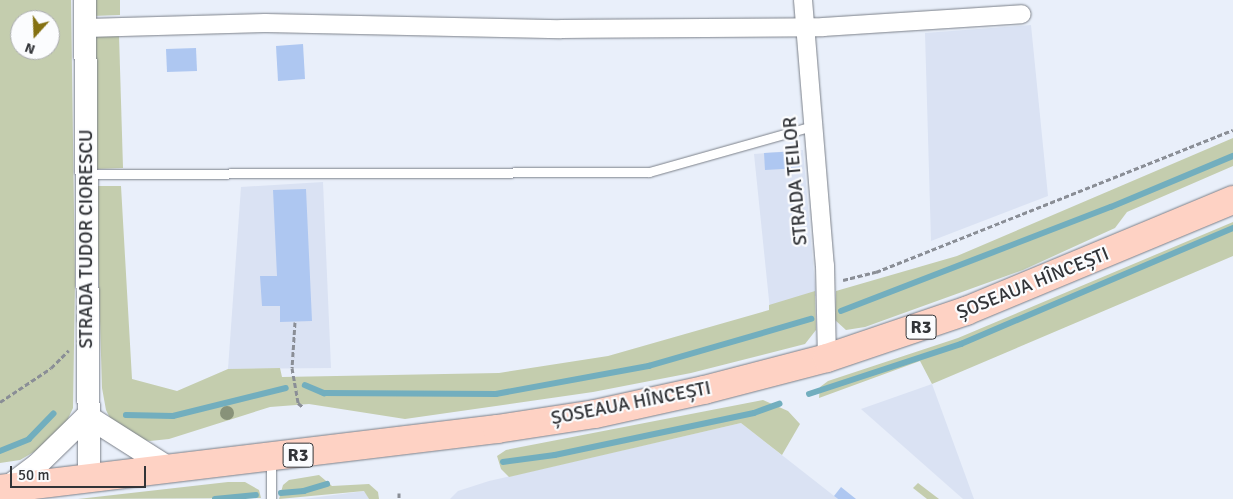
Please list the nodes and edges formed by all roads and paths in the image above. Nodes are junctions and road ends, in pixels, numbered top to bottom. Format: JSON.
{"nodes":[{"id":1,"x":86,"y":0,"type":"edge"},
{"id":2,"x":803,"y":0,"type":"edge"},
{"id":3,"x":1022,"y":14,"type":"dead end"},
{"id":4,"x":804,"y":26,"type":"junction"},
{"id":5,"x":86,"y":28,"type":"junction"},
{"id":6,"x":813,"y":126,"type":"junction"},
{"id":7,"x":1233,"y":130,"type":"edge"},
{"id":8,"x":86,"y":174,"type":"junction"},
{"id":9,"x":1233,"y":200,"type":"edge"},
{"id":10,"x":826,"y":284,"type":"junction"},
{"id":11,"x":295,"y":322,"type":"dead end"},
{"id":12,"x":87,"y":333,"type":"junction"},
{"id":13,"x":827,"y":358,"type":"junction"},
{"id":14,"x":0,"y":402,"type":"edge"},
{"id":15,"x":303,"y":407,"type":"dead end"},
{"id":16,"x":87,"y":416,"type":"junction"},
{"id":17,"x":271,"y":458,"type":"junction"},
{"id":18,"x":169,"y":468,"type":"junction"},
{"id":19,"x":89,"y":477,"type":"junction"},
{"id":20,"x":2,"y":489,"type":"edge"},
{"id":21,"x":399,"y":493,"type":"dead end"},
{"id":22,"x":270,"y":499,"type":"edge"},
{"id":23,"x":399,"y":499,"type":"edge"}],
"edges":[{"from":1,"to":5,"type":"street","name":"STRADA TUDOR CIORESCU"},
{"from":2,"to":4,"type":"street","name":"STRADA TEILOR"},
{"from":3,"to":4,"type":"street"},
{"from":4,"to":5,"type":"street"},
{"from":4,"to":6,"type":"street","name":"STRADA TEILOR"},
{"from":5,"to":8,"type":"street","name":"STRADA TUDOR CIORESCU"},
{"from":6,"to":8,"type":"lane"},
{"from":6,"to":10,"type":"street","name":"STRADA TEILOR"},
{"from":7,"to":10,"type":"path"},
{"from":8,"to":12,"type":"street","name":"STRADA TUDOR CIORESCU"},
{"from":9,"to":13,"type":"highway","name":"ȘOSEAUA HÎNCEȘTI","number":"R3"},
{"from":10,"to":13,"type":"street","name":"STRADA TEILOR"},
{"from":11,"to":15,"type":"path"},
{"from":12,"to":14,"type":"path"},
{"from":12,"to":16,"type":"street","name":"STRADA TUDOR CIORESCU"},
{"from":13,"to":17,"type":"highway","name":"ȘOSEAUA HÎNCEȘTI","number":"R3"},
{"from":16,"to":18,"type":"street"},
{"from":16,"to":19,"type":"street","name":"STRADA TUDOR CIORESCU"},
{"from":16,"to":20,"type":"street"},
{"from":17,"to":18,"type":"highway","name":"ȘOSEAUA HÎNCEȘTI","number":"R3"},
{"from":17,"to":22,"type":"lane"},
{"from":18,"to":19,"type":"highway","name":"ȘOSEAUA HÎNCEȘTI","number":"R3"},
{"from":19,"to":20,"type":"highway","name":"ȘOSEAUA HÎNCEȘTI","number":"R3"},
{"from":21,"to":23,"type":"path"}]}
